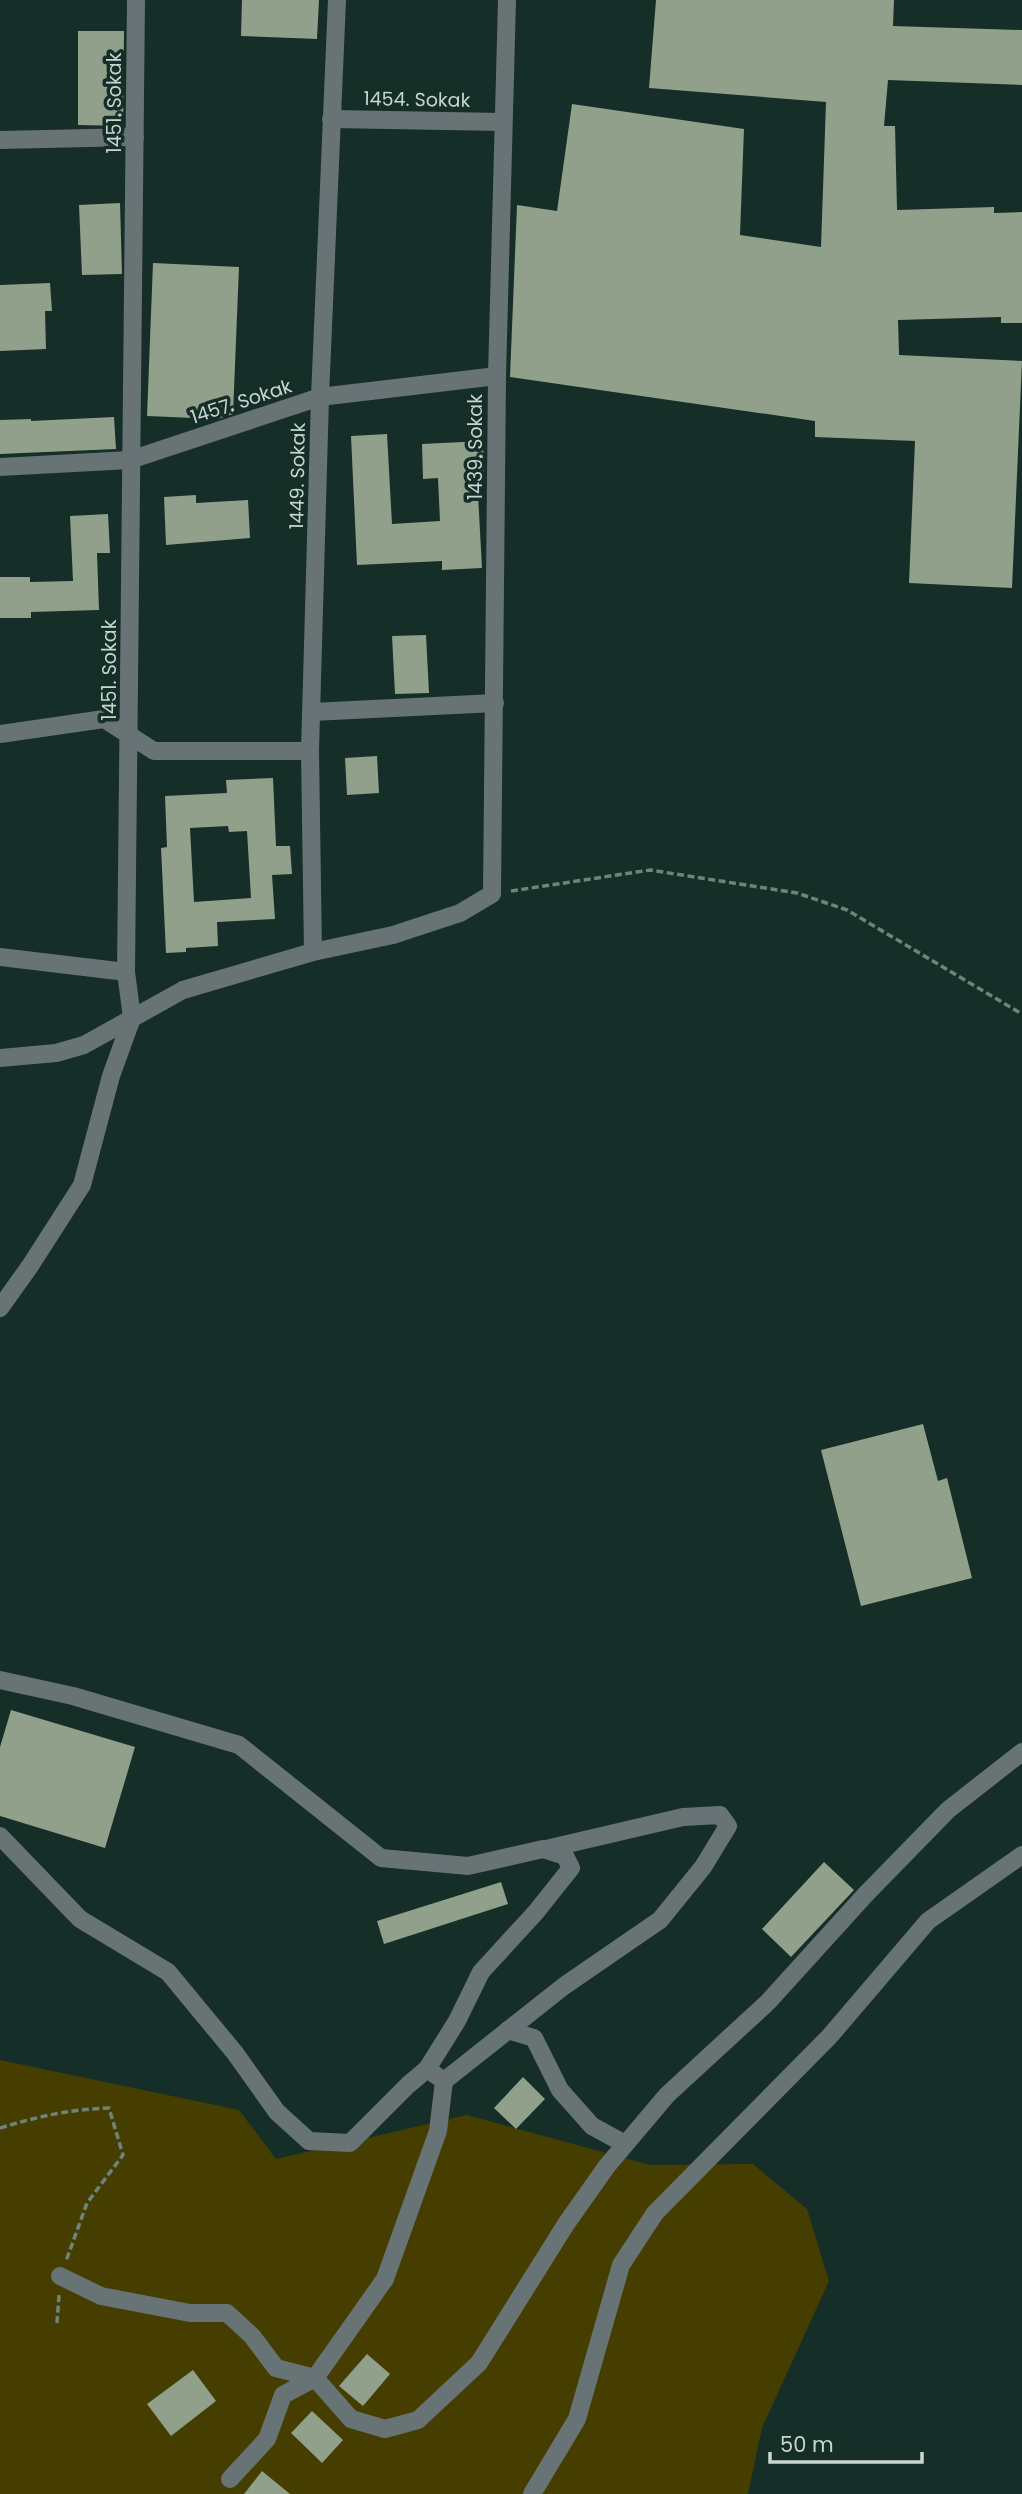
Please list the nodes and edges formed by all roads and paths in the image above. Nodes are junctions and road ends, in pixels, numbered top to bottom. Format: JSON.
{"nodes":[{"id":1,"x":136,"y":0,"type":"edge"},
{"id":2,"x":337,"y":0,"type":"edge"},
{"id":3,"x":507,"y":0,"type":"edge"},
{"id":4,"x":331,"y":119,"type":"junction"},
{"id":5,"x":503,"y":122,"type":"junction"},
{"id":6,"x":135,"y":137,"type":"junction"},
{"id":7,"x":0,"y":140,"type":"edge"},
{"id":8,"x":497,"y":376,"type":"junction"},
{"id":9,"x":320,"y":397,"type":"junction"},
{"id":10,"x":130,"y":460,"type":"junction"},
{"id":11,"x":0,"y":467,"type":"edge"},
{"id":12,"x":495,"y":703,"type":"junction"},
{"id":13,"x":312,"y":712,"type":"junction"},
{"id":14,"x":130,"y":733,"type":"junction"},
{"id":15,"x":0,"y":734,"type":"edge"},
{"id":16,"x":310,"y":751,"type":"junction"},
{"id":17,"x":492,"y":894,"type":"junction"},
{"id":18,"x":313,"y":953,"type":"junction"},
{"id":19,"x":0,"y":957,"type":"edge"},
{"id":20,"x":126,"y":972,"type":"junction"},
{"id":21,"x":1022,"y":1014,"type":"edge"},
{"id":22,"x":132,"y":1018,"type":"junction"},
{"id":23,"x":0,"y":1058,"type":"edge"},
{"id":24,"x":0,"y":1308,"type":"edge"},
{"id":25,"x":0,"y":1680,"type":"edge"},
{"id":26,"x":1022,"y":1752,"type":"edge"},
{"id":27,"x":0,"y":1836,"type":"edge"},
{"id":28,"x":543,"y":1849,"type":"junction"},
{"id":29,"x":1022,"y":1855,"type":"edge"},
{"id":30,"x":508,"y":2030,"type":"junction"},
{"id":31,"x":427,"y":2069,"type":"junction"},
{"id":32,"x":444,"y":2081,"type":"junction"},
{"id":33,"x":0,"y":2128,"type":"edge"},
{"id":34,"x":625,"y":2144,"type":"junction"},
{"id":35,"x":60,"y":2276,"type":"junction"},
{"id":36,"x":57,"y":2323,"type":"dead end"},
{"id":37,"x":315,"y":2378,"type":"junction"},
{"id":38,"x":230,"y":2479,"type":"dead end"},
{"id":39,"x":533,"y":2494,"type":"edge"}],
"edges":[{"from":1,"to":6,"type":"street","name":"1451. Sokak"},
{"from":2,"to":4,"type":"street","name":"1449. Sokak"},
{"from":3,"to":5,"type":"street","name":"1439. Sokak"},
{"from":4,"to":5,"type":"street","name":"1454. Sokak"},
{"from":4,"to":9,"type":"street","name":"1449. Sokak"},
{"from":5,"to":8,"type":"street","name":"1439. Sokak"},
{"from":6,"to":7,"type":"street"},
{"from":6,"to":10,"type":"street","name":"1451. Sokak"},
{"from":8,"to":9,"type":"street","name":"1457. Sokak"},
{"from":8,"to":12,"type":"street","name":"1439. Sokak"},
{"from":9,"to":10,"type":"street","name":"1457. Sokak"},
{"from":9,"to":13,"type":"street","name":"1449. Sokak"},
{"from":10,"to":11,"type":"street","name":"1457. Sokak"},
{"from":10,"to":14,"type":"street","name":"1451. Sokak"},
{"from":12,"to":13,"type":"street"},
{"from":12,"to":17,"type":"street","name":"1439. Sokak"},
{"from":13,"to":16,"type":"street","name":"1449. Sokak"},
{"from":14,"to":15,"type":"street"},
{"from":14,"to":16,"type":"street"},
{"from":14,"to":20,"type":"street","name":"1451. Sokak"},
{"from":16,"to":18,"type":"street","name":"1449. Sokak"},
{"from":17,"to":18,"type":"street"},
{"from":17,"to":21,"type":"path"},
{"from":18,"to":22,"type":"street"},
{"from":19,"to":20,"type":"street"},
{"from":20,"to":22,"type":"street","name":"1451. Sokak"},
{"from":22,"to":23,"type":"street"},
{"from":22,"to":24,"type":"street","name":"1451. Sokak"},
{"from":25,"to":28,"type":"street"},
{"from":26,"to":34,"type":"street"},
{"from":27,"to":31,"type":"street"},
{"from":28,"to":30,"type":"street"},
{"from":28,"to":31,"type":"street"},
{"from":29,"to":39,"type":"street"},
{"from":30,"to":32,"type":"street"},
{"from":30,"to":34,"type":"street"},
{"from":31,"to":32,"type":"street"},
{"from":32,"to":37,"type":"street"},
{"from":33,"to":35,"type":"path"},
{"from":34,"to":37,"type":"street"},
{"from":35,"to":36,"type":"path"},
{"from":35,"to":37,"type":"street"},
{"from":37,"to":38,"type":"street"}]}
